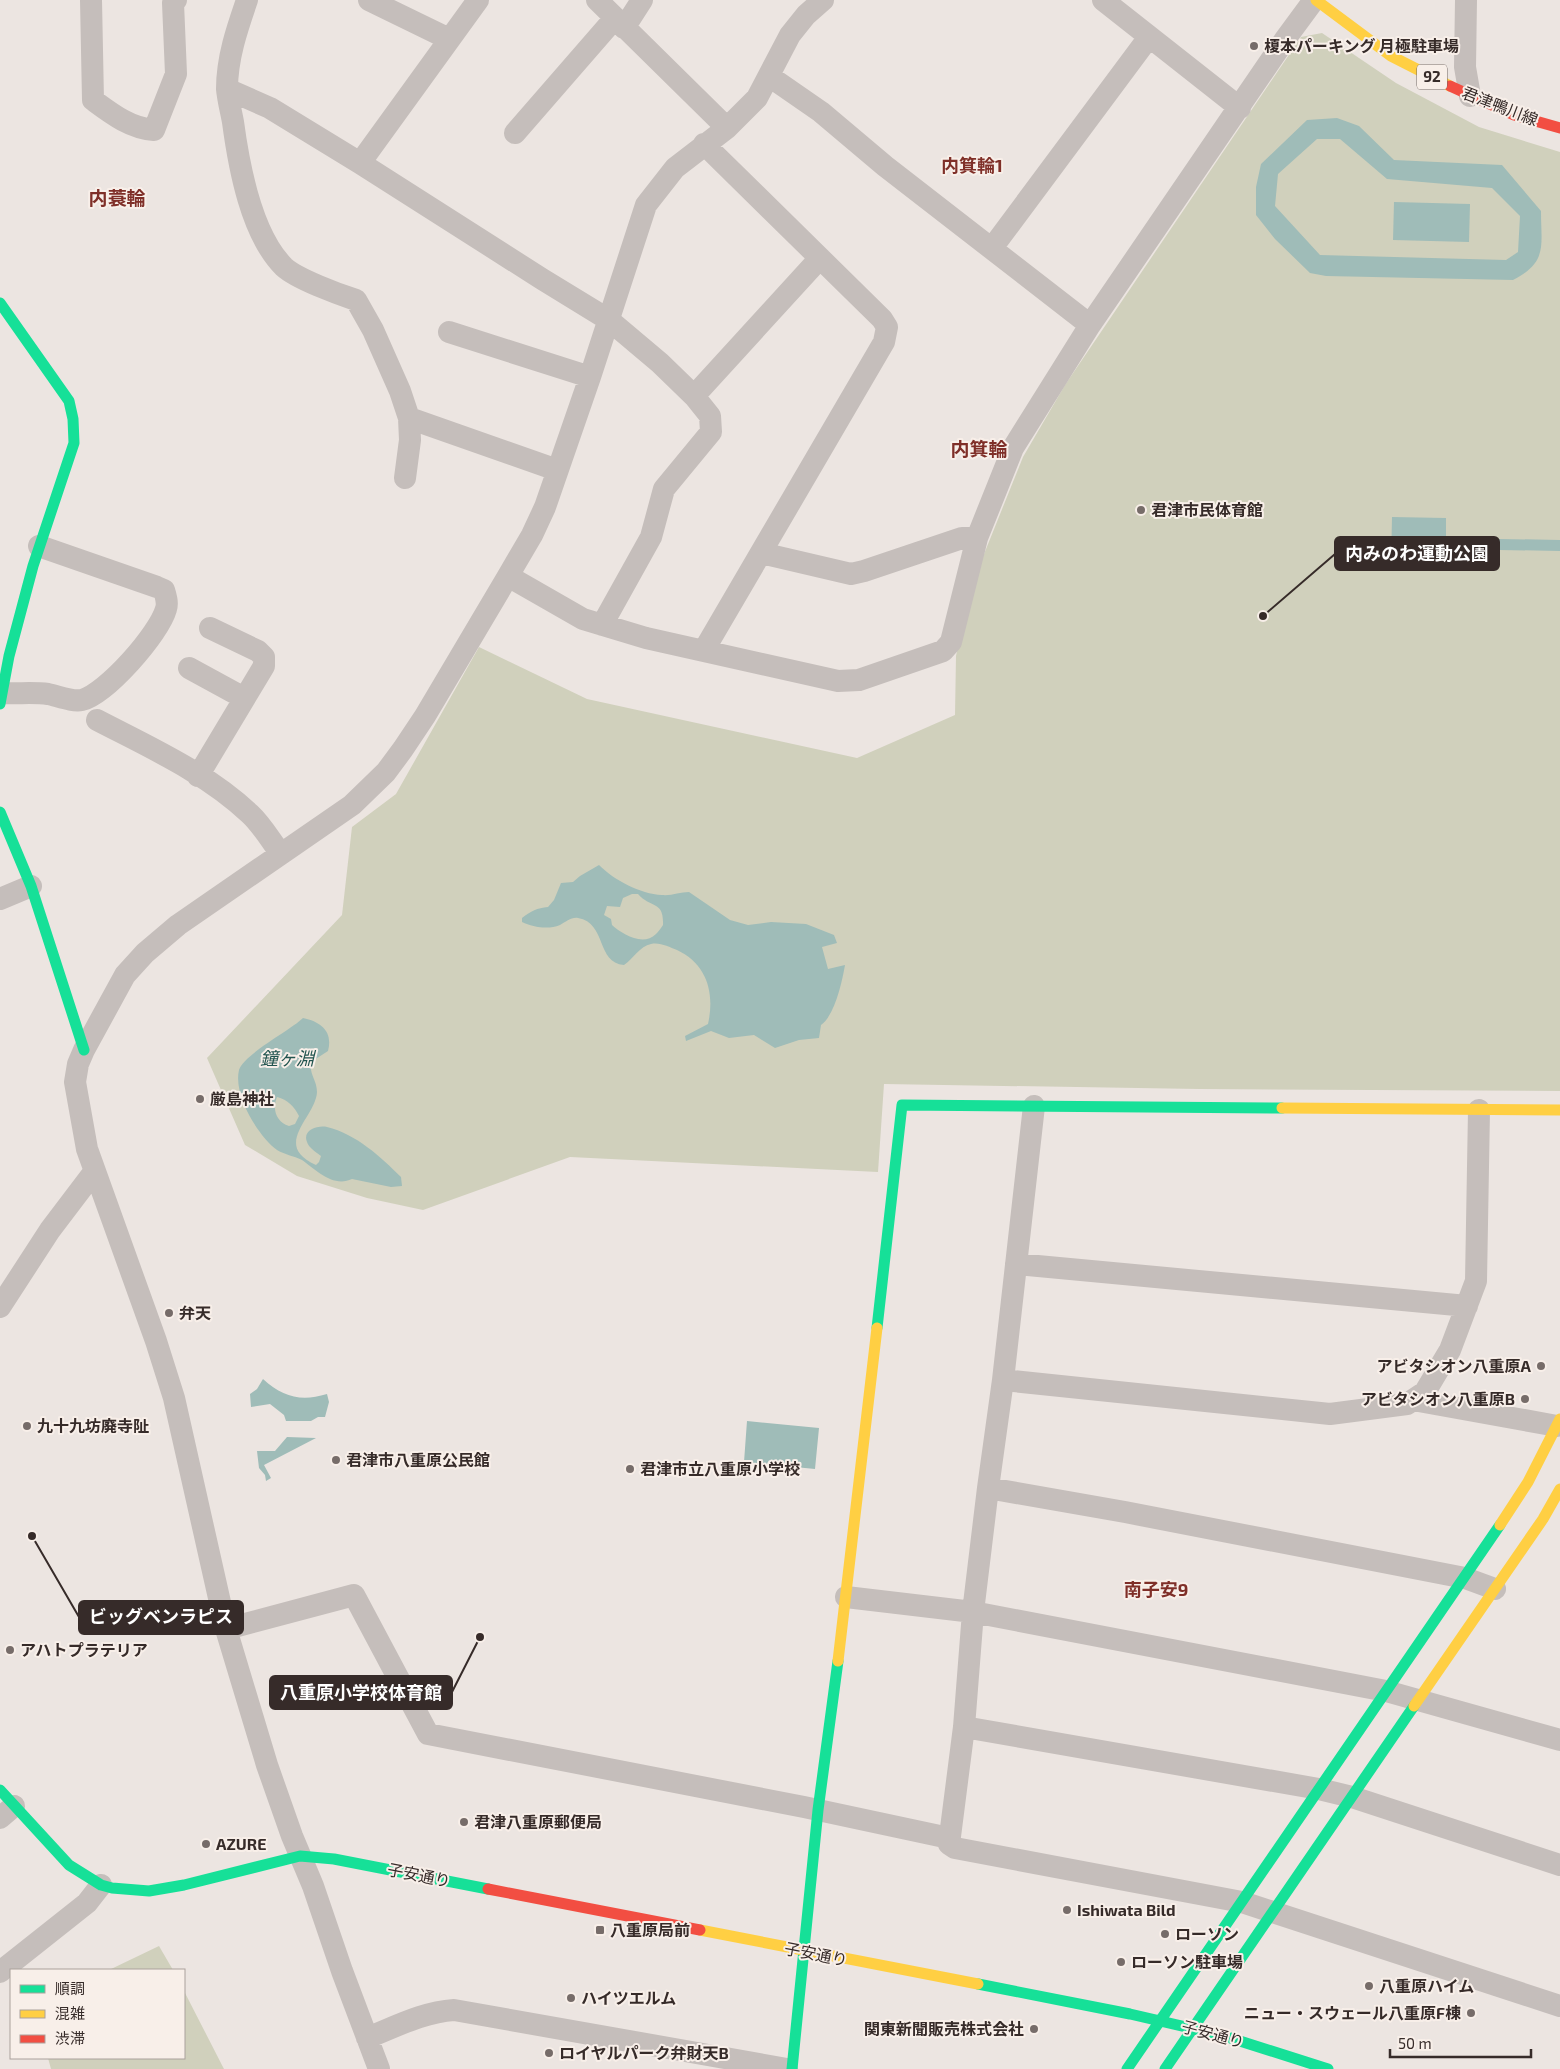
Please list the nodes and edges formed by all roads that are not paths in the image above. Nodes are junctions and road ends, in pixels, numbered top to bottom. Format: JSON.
{"nodes":[{"id":1,"x":91,"y":0,"type":"edge"},
{"id":2,"x":176,"y":0,"type":"edge"},
{"id":3,"x":247,"y":0,"type":"edge"},
{"id":4,"x":369,"y":0,"type":"edge"},
{"id":5,"x":478,"y":0,"type":"edge"},
{"id":6,"x":597,"y":0,"type":"edge"},
{"id":7,"x":642,"y":0,"type":"edge"},
{"id":8,"x":823,"y":0,"type":"edge"},
{"id":9,"x":1103,"y":0,"type":"edge"},
{"id":10,"x":1315,"y":0,"type":"edge"},
{"id":11,"x":1466,"y":0,"type":"edge"},
{"id":12,"x":620,"y":23,"type":"junction"},
{"id":13,"x":1148,"y":37,"type":"junction"},
{"id":14,"x":449,"y":39,"type":"junction"},
{"id":15,"x":769,"y":76,"type":"junction"},
{"id":16,"x":227,"y":89,"type":"junction"},
{"id":17,"x":1470,"y":96,"type":"junction"},
{"id":18,"x":1240,"y":108,"type":"junction"},
{"id":19,"x":727,"y":128,"type":"junction"},
{"id":20,"x":1560,"y":128,"type":"edge"},
{"id":21,"x":515,"y":133,"type":"dead end"},
{"id":22,"x":704,"y":144,"type":"junction"},
{"id":23,"x":360,"y":162,"type":"junction"},
{"id":24,"x":992,"y":248,"type":"junction"},
{"id":25,"x":820,"y":258,"type":"junction"},
{"id":26,"x":0,"y":303,"type":"edge"},
{"id":27,"x":609,"y":320,"type":"junction"},
{"id":28,"x":1090,"y":325,"type":"junction"},
{"id":29,"x":449,"y":332,"type":"dead end"},
{"id":30,"x":590,"y":377,"type":"junction"},
{"id":31,"x":694,"y":396,"type":"junction"},
{"id":32,"x":409,"y":418,"type":"junction"},
{"id":33,"x":557,"y":470,"type":"junction"},
{"id":34,"x":405,"y":478,"type":"dead end"},
{"id":35,"x":977,"y":538,"type":"junction"},
{"id":36,"x":39,"y":546,"type":"junction"},
{"id":37,"x":761,"y":553,"type":"junction"},
{"id":38,"x":508,"y":576,"type":"junction"},
{"id":39,"x":602,"y":625,"type":"junction"},
{"id":40,"x":210,"y":628,"type":"dead end"},
{"id":41,"x":704,"y":650,"type":"junction"},
{"id":42,"x":189,"y":668,"type":"dead end"},
{"id":43,"x":244,"y":698,"type":"junction"},
{"id":44,"x":1,"y":699,"type":"edge"},
{"id":45,"x":97,"y":720,"type":"dead end"},
{"id":46,"x":198,"y":776,"type":"junction"},
{"id":47,"x":0,"y":812,"type":"edge"},
{"id":48,"x":281,"y":854,"type":"junction"},
{"id":49,"x":31,"y":886,"type":"junction"},
{"id":50,"x":0,"y":899,"type":"edge"},
{"id":51,"x":84,"y":1050,"type":"junction"},
{"id":52,"x":1034,"y":1106,"type":"junction"},
{"id":53,"x":1479,"y":1110,"type":"junction"},
{"id":54,"x":1560,"y":1110,"type":"edge"},
{"id":55,"x":94,"y":1172,"type":"junction"},
{"id":56,"x":1016,"y":1264,"type":"junction"},
{"id":57,"x":1468,"y":1306,"type":"junction"},
{"id":58,"x":0,"y":1307,"type":"edge"},
{"id":59,"x":1003,"y":1380,"type":"junction"},
{"id":60,"x":1413,"y":1400,"type":"junction"},
{"id":61,"x":1558,"y":1422,"type":"edge"},
{"id":62,"x":988,"y":1488,"type":"junction"},
{"id":63,"x":1560,"y":1489,"type":"edge"},
{"id":64,"x":1465,"y":1578,"type":"junction"},
{"id":65,"x":1495,"y":1589,"type":"junction"},
{"id":66,"x":846,"y":1597,"type":"junction"},
{"id":67,"x":973,"y":1612,"type":"junction"},
{"id":68,"x":226,"y":1629,"type":"junction"},
{"id":69,"x":1386,"y":1691,"type":"junction"},
{"id":70,"x":1419,"y":1700,"type":"junction"},
{"id":71,"x":964,"y":1727,"type":"junction"},
{"id":72,"x":1560,"y":1740,"type":"edge"},
{"id":73,"x":1319,"y":1789,"type":"junction"},
{"id":74,"x":1352,"y":1797,"type":"junction"},
{"id":75,"x":5,"y":1805,"type":"edge"},
{"id":76,"x":818,"y":1810,"type":"junction"},
{"id":77,"x":948,"y":1838,"type":"junction"},
{"id":78,"x":300,"y":1856,"type":"junction"},
{"id":79,"x":1560,"y":1865,"type":"edge"},
{"id":80,"x":101,"y":1885,"type":"junction"},
{"id":81,"x":1242,"y":1902,"type":"junction"},
{"id":82,"x":1273,"y":1912,"type":"junction"},
{"id":83,"x":805,"y":1952,"type":"junction"},
{"id":84,"x":0,"y":1972,"type":"edge"},
{"id":85,"x":1560,"y":2006,"type":"edge"},
{"id":86,"x":1160,"y":2021,"type":"junction"},
{"id":87,"x":1193,"y":2029,"type":"junction"},
{"id":88,"x":367,"y":2038,"type":"junction"},
{"id":89,"x":678,"y":2059,"type":"edge"},
{"id":90,"x":378,"y":2069,"type":"edge"},
{"id":91,"x":787,"y":2069,"type":"edge"},
{"id":92,"x":792,"y":2069,"type":"edge"},
{"id":93,"x":1127,"y":2069,"type":"edge"},
{"id":94,"x":1164,"y":2069,"type":"edge"},
{"id":95,"x":1328,"y":2069,"type":"edge"}],
"edges":[{"from":1,"to":2,"type":"street"},
{"from":3,"to":16,"type":"street"},
{"from":4,"to":14,"type":"street"},
{"from":5,"to":14,"type":"street"},
{"from":6,"to":12,"type":"street"},
{"from":7,"to":12,"type":"street"},
{"from":8,"to":15,"type":"street"},
{"from":9,"to":13,"type":"street"},
{"from":10,"to":17,"type":"street","name":"君津鴨川線","number":"92"},
{"from":10,"to":18,"type":"street"},
{"from":11,"to":17,"type":"street"},
{"from":12,"to":19,"type":"street"},
{"from":12,"to":21,"type":"street"},
{"from":13,"to":18,"type":"street"},
{"from":13,"to":24,"type":"street"},
{"from":14,"to":23,"type":"street"},
{"from":15,"to":19,"type":"street"},
{"from":15,"to":24,"type":"street"},
{"from":16,"to":23,"type":"street"},
{"from":16,"to":32,"type":"street"},
{"from":17,"to":20,"type":"street","name":"君津鴨川線","number":"92"},
{"from":18,"to":28,"type":"street"},
{"from":19,"to":22,"type":"street"},
{"from":22,"to":25,"type":"street"},
{"from":22,"to":27,"type":"street"},
{"from":23,"to":27,"type":"street"},
{"from":24,"to":28,"type":"street"},
{"from":25,"to":31,"type":"street"},
{"from":25,"to":37,"type":"street"},
{"from":26,"to":36,"type":"street"},
{"from":27,"to":30,"type":"street"},
{"from":27,"to":31,"type":"street"},
{"from":28,"to":35,"type":"street"},
{"from":29,"to":30,"type":"street"},
{"from":30,"to":33,"type":"street"},
{"from":31,"to":39,"type":"street"},
{"from":32,"to":33,"type":"street"},
{"from":32,"to":34,"type":"street"},
{"from":33,"to":38,"type":"street"},
{"from":35,"to":37,"type":"street"},
{"from":35,"to":41,"type":"street"},
{"from":36,"to":44,"type":"street"},
{"from":36,"to":44,"type":"street"},
{"from":37,"to":41,"type":"street"},
{"from":38,"to":39,"type":"street"},
{"from":38,"to":48,"type":"street"},
{"from":39,"to":41,"type":"street"},
{"from":40,"to":43,"type":"street"},
{"from":42,"to":43,"type":"street"},
{"from":43,"to":46,"type":"street"},
{"from":45,"to":46,"type":"street"},
{"from":46,"to":48,"type":"street"},
{"from":47,"to":49,"type":"street"},
{"from":48,"to":51,"type":"street"},
{"from":49,"to":50,"type":"street"},
{"from":49,"to":51,"type":"street"},
{"from":51,"to":55,"type":"street"},
{"from":52,"to":53,"type":"street"},
{"from":52,"to":56,"type":"street"},
{"from":52,"to":66,"type":"street"},
{"from":53,"to":54,"type":"street"},
{"from":53,"to":57,"type":"street"},
{"from":55,"to":58,"type":"street"},
{"from":55,"to":68,"type":"street"},
{"from":56,"to":57,"type":"street"},
{"from":56,"to":59,"type":"street"},
{"from":57,"to":60,"type":"street"},
{"from":59,"to":60,"type":"street"},
{"from":59,"to":62,"type":"street"},
{"from":60,"to":61,"type":"street"},
{"from":61,"to":64,"type":"street"},
{"from":62,"to":64,"type":"street"},
{"from":62,"to":67,"type":"street"},
{"from":63,"to":65,"type":"street"},
{"from":64,"to":65,"type":"street"},
{"from":64,"to":69,"type":"street"},
{"from":65,"to":70,"type":"street"},
{"from":66,"to":67,"type":"street"},
{"from":66,"to":76,"type":"street"},
{"from":67,"to":69,"type":"street"},
{"from":67,"to":71,"type":"street"},
{"from":68,"to":76,"type":"street"},
{"from":68,"to":78,"type":"street"},
{"from":69,"to":70,"type":"street"},
{"from":69,"to":73,"type":"street"},
{"from":70,"to":72,"type":"street"},
{"from":70,"to":74,"type":"street"},
{"from":71,"to":73,"type":"street"},
{"from":71,"to":77,"type":"street"},
{"from":73,"to":74,"type":"street"},
{"from":73,"to":81,"type":"street"},
{"from":74,"to":79,"type":"street"},
{"from":74,"to":82,"type":"street"},
{"from":75,"to":80,"type":"street"},
{"from":76,"to":77,"type":"street"},
{"from":76,"to":83,"type":"street"},
{"from":77,"to":81,"type":"street"},
{"from":78,"to":80,"type":"street","name":"子安通り"},
{"from":78,"to":83,"type":"street","name":"子安通り"},
{"from":78,"to":88,"type":"street"},
{"from":80,"to":84,"type":"street"},
{"from":81,"to":82,"type":"street"},
{"from":81,"to":86,"type":"street"},
{"from":82,"to":85,"type":"street"},
{"from":82,"to":87,"type":"street"},
{"from":83,"to":86,"type":"street","name":"子安通り"},
{"from":83,"to":92,"type":"street"},
{"from":86,"to":87,"type":"street","name":"子安通り"},
{"from":86,"to":93,"type":"street"},
{"from":87,"to":94,"type":"street"},
{"from":87,"to":95,"type":"street","name":"子安通り"},
{"from":88,"to":89,"type":"street"},
{"from":88,"to":90,"type":"street"},
{"from":89,"to":91,"type":"street"}]}
